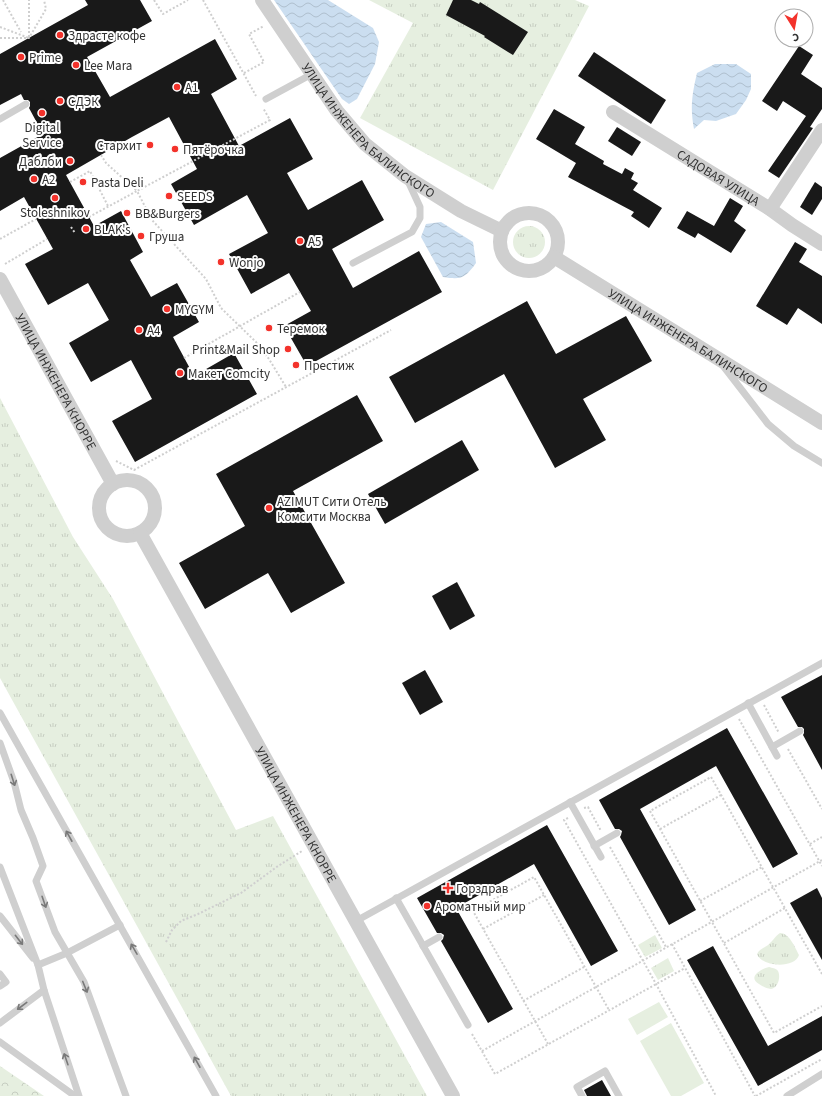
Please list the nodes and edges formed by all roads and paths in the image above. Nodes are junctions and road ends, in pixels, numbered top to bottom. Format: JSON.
{"nodes":[{"id":1,"x":3,"y":0,"type":"edge"},
{"id":2,"x":29,"y":0,"type":"edge"},
{"id":3,"x":44,"y":0,"type":"edge"},
{"id":4,"x":154,"y":0,"type":"edge"},
{"id":5,"x":188,"y":0,"type":"edge"},
{"id":6,"x":203,"y":0,"type":"edge"},
{"id":7,"x":262,"y":0,"type":"edge"},
{"id":8,"x":0,"y":27,"type":"edge"},
{"id":9,"x":21,"y":32,"type":"dead end"},
{"id":10,"x":249,"y":34,"type":"dead end"},
{"id":11,"x":0,"y":38,"type":"edge"},
{"id":12,"x":29,"y":38,"type":"junction"},
{"id":13,"x":244,"y":73,"type":"junction"},
{"id":14,"x":312,"y":74,"type":"junction"},
{"id":15,"x":262,"y":99,"type":"joint"},
{"id":16,"x":26,"y":104,"type":"dead end"},
{"id":17,"x":262,"y":107,"type":"dead end"},
{"id":18,"x":613,"y":112,"type":"dead end"},
{"id":19,"x":0,"y":119,"type":"edge"},
{"id":20,"x":822,"y":130,"type":"edge"},
{"id":21,"x":101,"y":155,"type":"dead end"},
{"id":22,"x":405,"y":176,"type":"junction"},
{"id":23,"x":70,"y":182,"type":"dead end"},
{"id":24,"x":137,"y":191,"type":"junction"},
{"id":25,"x":108,"y":206,"type":"junction"},
{"id":26,"x":770,"y":209,"type":"junction"},
{"id":27,"x":89,"y":217,"type":"dead end"},
{"id":28,"x":36,"y":219,"type":"dead end"},
{"id":29,"x":71,"y":227,"type":"dead end"},
{"id":30,"x":502,"y":231,"type":"junction"},
{"id":31,"x":75,"y":233,"type":"dead end"},
{"id":32,"x":0,"y":239,"type":"edge"},
{"id":33,"x":47,"y":239,"type":"dead end"},
{"id":34,"x":822,"y":244,"type":"edge"},
{"id":35,"x":554,"y":257,"type":"junction"},
{"id":36,"x":353,"y":263,"type":"dead end"},
{"id":37,"x":5,"y":264,"type":"dead end"},
{"id":38,"x":0,"y":279,"type":"edge"},
{"id":39,"x":300,"y":292,"type":"dead end"},
{"id":40,"x":240,"y":327,"type":"junction"},
{"id":41,"x":391,"y":330,"type":"dead end"},
{"id":42,"x":184,"y":358,"type":"dead end"},
{"id":43,"x":716,"y":358,"type":"junction"},
{"id":44,"x":286,"y":387,"type":"junction"},
{"id":45,"x":822,"y":423,"type":"edge"},
{"id":46,"x":113,"y":459,"type":"dead end"},
{"id":47,"x":822,"y":463,"type":"edge"},
{"id":48,"x":113,"y":484,"type":"junction"},
{"id":49,"x":140,"y":533,"type":"junction"},
{"id":50,"x":822,"y":663,"type":"edge"},
{"id":51,"x":759,"y":697,"type":"junction"},
{"id":52,"x":748,"y":703,"type":"junction"},
{"id":53,"x":735,"y":711,"type":"junction"},
{"id":54,"x":0,"y":713,"type":"edge"},
{"id":55,"x":800,"y":731,"type":"dead end"},
{"id":56,"x":784,"y":741,"type":"junction"},
{"id":57,"x":0,"y":743,"type":"edge"},
{"id":58,"x":772,"y":747,"type":"junction"},
{"id":59,"x":777,"y":756,"type":"dead end"},
{"id":60,"x":722,"y":795,"type":"junction"},
{"id":61,"x":570,"y":802,"type":"junction"},
{"id":62,"x":822,"y":809,"type":"edge"},
{"id":63,"x":576,"y":813,"type":"junction"},
{"id":64,"x":660,"y":829,"type":"junction"},
{"id":65,"x":617,"y":833,"type":"dead end"},
{"id":66,"x":822,"y":837,"type":"edge"},
{"id":67,"x":606,"y":839,"type":"junction"},
{"id":68,"x":810,"y":844,"type":"junction"},
{"id":69,"x":314,"y":845,"type":"junction"},
{"id":70,"x":594,"y":846,"type":"junction"},
{"id":71,"x":601,"y":857,"type":"dead end"},
{"id":72,"x":821,"y":861,"type":"edge"},
{"id":73,"x":822,"y":866,"type":"edge"},
{"id":74,"x":0,"y":867,"type":"edge"},
{"id":75,"x":762,"y":867,"type":"junction"},
{"id":76,"x":0,"y":875,"type":"edge"},
{"id":77,"x":774,"y":888,"type":"junction"},
{"id":78,"x":9,"y":890,"type":"junction"},
{"id":79,"x":544,"y":895,"type":"junction"},
{"id":80,"x":396,"y":898,"type":"junction"},
{"id":81,"x":700,"y":901,"type":"junction"},
{"id":82,"x":785,"y":908,"type":"junction"},
{"id":83,"x":0,"y":916,"type":"edge"},
{"id":84,"x":356,"y":921,"type":"junction"},
{"id":85,"x":712,"y":922,"type":"junction"},
{"id":86,"x":120,"y":925,"type":"junction"},
{"id":87,"x":483,"y":929,"type":"junction"},
{"id":88,"x":439,"y":937,"type":"dead end"},
{"id":89,"x":166,"y":942,"type":"dead end"},
{"id":90,"x":724,"y":943,"type":"junction"},
{"id":91,"x":672,"y":944,"type":"junction"},
{"id":92,"x":423,"y":946,"type":"junction"},
{"id":93,"x":666,"y":948,"type":"junction"},
{"id":94,"x":67,"y":953,"type":"junction"},
{"id":95,"x":643,"y":960,"type":"junction"},
{"id":96,"x":38,"y":965,"type":"junction"},
{"id":97,"x":584,"y":967,"type":"junction"},
{"id":98,"x":685,"y":968,"type":"junction"},
{"id":99,"x":0,"y":974,"type":"edge"},
{"id":100,"x":822,"y":974,"type":"edge"},
{"id":101,"x":656,"y":984,"type":"junction"},
{"id":102,"x":0,"y":986,"type":"edge"},
{"id":103,"x":596,"y":987,"type":"junction"},
{"id":104,"x":44,"y":990,"type":"junction"},
{"id":105,"x":523,"y":1001,"type":"junction"},
{"id":106,"x":822,"y":1006,"type":"edge"},
{"id":107,"x":609,"y":1010,"type":"junction"},
{"id":108,"x":535,"y":1021,"type":"junction"},
{"id":109,"x":0,"y":1023,"type":"edge"},
{"id":110,"x":468,"y":1026,"type":"joint"},
{"id":111,"x":0,"y":1042,"type":"edge"},
{"id":112,"x":548,"y":1044,"type":"junction"},
{"id":113,"x":482,"y":1051,"type":"junction"},
{"id":114,"x":822,"y":1059,"type":"edge"},
{"id":115,"x":822,"y":1074,"type":"edge"},
{"id":116,"x":74,"y":1096,"type":"edge"},
{"id":117,"x":79,"y":1096,"type":"edge"},
{"id":118,"x":126,"y":1096,"type":"edge"},
{"id":119,"x":216,"y":1096,"type":"edge"},
{"id":120,"x":453,"y":1096,"type":"edge"},
{"id":121,"x":582,"y":1096,"type":"edge"},
{"id":122,"x":619,"y":1096,"type":"edge"},
{"id":123,"x":716,"y":1096,"type":"edge"},
{"id":124,"x":756,"y":1096,"type":"edge"},
{"id":125,"x":787,"y":1096,"type":"edge"}],
"edges":[{"from":1,"to":9,"type":"path"},
{"from":2,"to":12,"type":"path"},
{"from":3,"to":12,"type":"path"},
{"from":4,"to":5,"type":"path"},
{"from":6,"to":13,"type":"path"},
{"from":7,"to":14,"type":"street","name":"УЛИЦА ИНЖЕНЕРА БАЛИНСКОГО"},
{"from":8,"to":12,"type":"path"},
{"from":10,"to":13,"type":"path"},
{"from":11,"to":12,"type":"path"},
{"from":13,"to":15,"type":"path"},
{"from":14,"to":15,"type":"lane"},
{"from":14,"to":22,"type":"street","name":"УЛИЦА ИНЖЕНЕРА БАЛИНСКОГО"},
{"from":16,"to":19,"type":"lane"},
{"from":17,"to":24,"type":"path"},
{"from":18,"to":26,"type":"street","name":"САДОВАЯ УЛИЦА"},
{"from":20,"to":26,"type":"street"},
{"from":21,"to":24,"type":"path"},
{"from":22,"to":30,"type":"street","name":"УЛИЦА ИНЖЕНЕРА БАЛИНСКОГО"},
{"from":22,"to":36,"type":"lane"},
{"from":23,"to":25,"type":"path"},
{"from":24,"to":25,"type":"path"},
{"from":24,"to":40,"type":"path"},
{"from":25,"to":27,"type":"path"},
{"from":26,"to":34,"type":"street","name":"САДОВАЯ УЛИЦА"},
{"from":28,"to":32,"type":"path"},
{"from":29,"to":31,"type":"path"},
{"from":30,"to":35,"type":"street"},
{"from":30,"to":35,"type":"street"},
{"from":33,"to":37,"type":"path"},
{"from":35,"to":43,"type":"street","name":"УЛИЦА ИНЖЕНЕРА БАЛИНСКОГО"},
{"from":38,"to":48,"type":"street","name":"УЛИЦА ИНЖЕНЕРА КНОРРЕ"},
{"from":39,"to":40,"type":"path"},
{"from":40,"to":42,"type":"path"},
{"from":40,"to":44,"type":"path"},
{"from":41,"to":44,"type":"path"},
{"from":43,"to":45,"type":"street","name":"УЛИЦА ИНЖЕНЕРА БАЛИНСКОГО"},
{"from":43,"to":47,"type":"lane"},
{"from":44,"to":46,"type":"path"},
{"from":48,"to":49,"type":"street"},
{"from":48,"to":49,"type":"street"},
{"from":49,"to":69,"type":"street","name":"УЛИЦА ИНЖЕНЕРА КНОРРЕ"},
{"from":50,"to":51,"type":"lane"},
{"from":51,"to":52,"type":"lane"},
{"from":51,"to":56,"type":"path"},
{"from":52,"to":53,"type":"lane"},
{"from":52,"to":58,"type":"lane"},
{"from":53,"to":61,"type":"lane"},
{"from":53,"to":68,"type":"path"},
{"from":86,"to":54,"type":"lane","one_way":true},
{"from":55,"to":56,"type":"lane"},
{"from":56,"to":58,"type":"lane"},
{"from":56,"to":62,"type":"path"},
{"from":57,"to":94,"type":"lane","one_way":true},
{"from":58,"to":59,"type":"lane"},
{"from":60,"to":64,"type":"path"},
{"from":60,"to":64,"type":"path"},
{"from":60,"to":75,"type":"path"},
{"from":61,"to":63,"type":"lane"},
{"from":61,"to":80,"type":"lane"},
{"from":63,"to":67,"type":"path"},
{"from":63,"to":70,"type":"lane"},
{"from":63,"to":95,"type":"path"},
{"from":64,"to":81,"type":"path"},
{"from":65,"to":67,"type":"lane"},
{"from":66,"to":68,"type":"path"},
{"from":67,"to":70,"type":"lane"},
{"from":67,"to":93,"type":"path"},
{"from":68,"to":72,"type":"path"},
{"from":69,"to":84,"type":"street","name":"УЛИЦА ИНЖЕНЕРА КНОРРЕ"},
{"from":69,"to":89,"type":"path"},
{"from":70,"to":71,"type":"lane"},
{"from":72,"to":73,"type":"path"},
{"from":72,"to":77,"type":"path"},
{"from":74,"to":78,"type":"lane"},
{"from":75,"to":77,"type":"path"},
{"from":75,"to":81,"type":"path"},
{"from":76,"to":78,"type":"lane"},
{"from":77,"to":82,"type":"path"},
{"from":77,"to":85,"type":"path"},
{"from":78,"to":96,"type":"lane"},
{"from":79,"to":87,"type":"path"},
{"from":79,"to":87,"type":"path"},
{"from":79,"to":97,"type":"path"},
{"from":80,"to":84,"type":"lane"},
{"from":80,"to":92,"type":"lane"},
{"from":81,"to":85,"type":"path"},
{"from":82,"to":90,"type":"path"},
{"from":82,"to":100,"type":"path"},
{"from":83,"to":96,"type":"lane","one_way":true},
{"from":84,"to":120,"type":"street","name":"УЛИЦА ИНЖЕНЕРА КНОРРЕ"},
{"from":85,"to":90,"type":"path"},
{"from":85,"to":91,"type":"path"},
{"from":86,"to":94,"type":"lane"},
{"from":119,"to":86,"type":"lane","one_way":true},
{"from":87,"to":105,"type":"path"},
{"from":88,"to":92,"type":"lane"},
{"from":90,"to":106,"type":"path"},
{"from":91,"to":93,"type":"path"},
{"from":91,"to":98,"type":"path"},
{"from":92,"to":110,"type":"lane"},
{"from":93,"to":95,"type":"path"},
{"from":94,"to":96,"type":"lane"},
{"from":94,"to":118,"type":"lane","one_way":true},
{"from":95,"to":101,"type":"path"},
{"from":95,"to":103,"type":"path"},
{"from":96,"to":104,"type":"lane"},
{"from":97,"to":103,"type":"path"},
{"from":97,"to":105,"type":"path"},
{"from":98,"to":101,"type":"path"},
{"from":98,"to":124,"type":"path"},
{"from":99,"to":102,"type":"lane"},
{"from":101,"to":107,"type":"path"},
{"from":101,"to":123,"type":"path"},
{"from":103,"to":107,"type":"path"},
{"from":103,"to":108,"type":"path"},
{"from":104,"to":109,"type":"lane","one_way":true},
{"from":117,"to":104,"type":"lane","one_way":true},
{"from":105,"to":108,"type":"path"},
{"from":107,"to":112,"type":"path"},
{"from":108,"to":112,"type":"path"},
{"from":108,"to":113,"type":"path"},
{"from":110,"to":113,"type":"path"},
{"from":111,"to":116,"type":"lane"},
{"from":112,"to":113,"type":"path"},
{"from":114,"to":124,"type":"path"},
{"from":115,"to":125,"type":"lane"},
{"from":121,"to":122,"type":"lane"}]}
